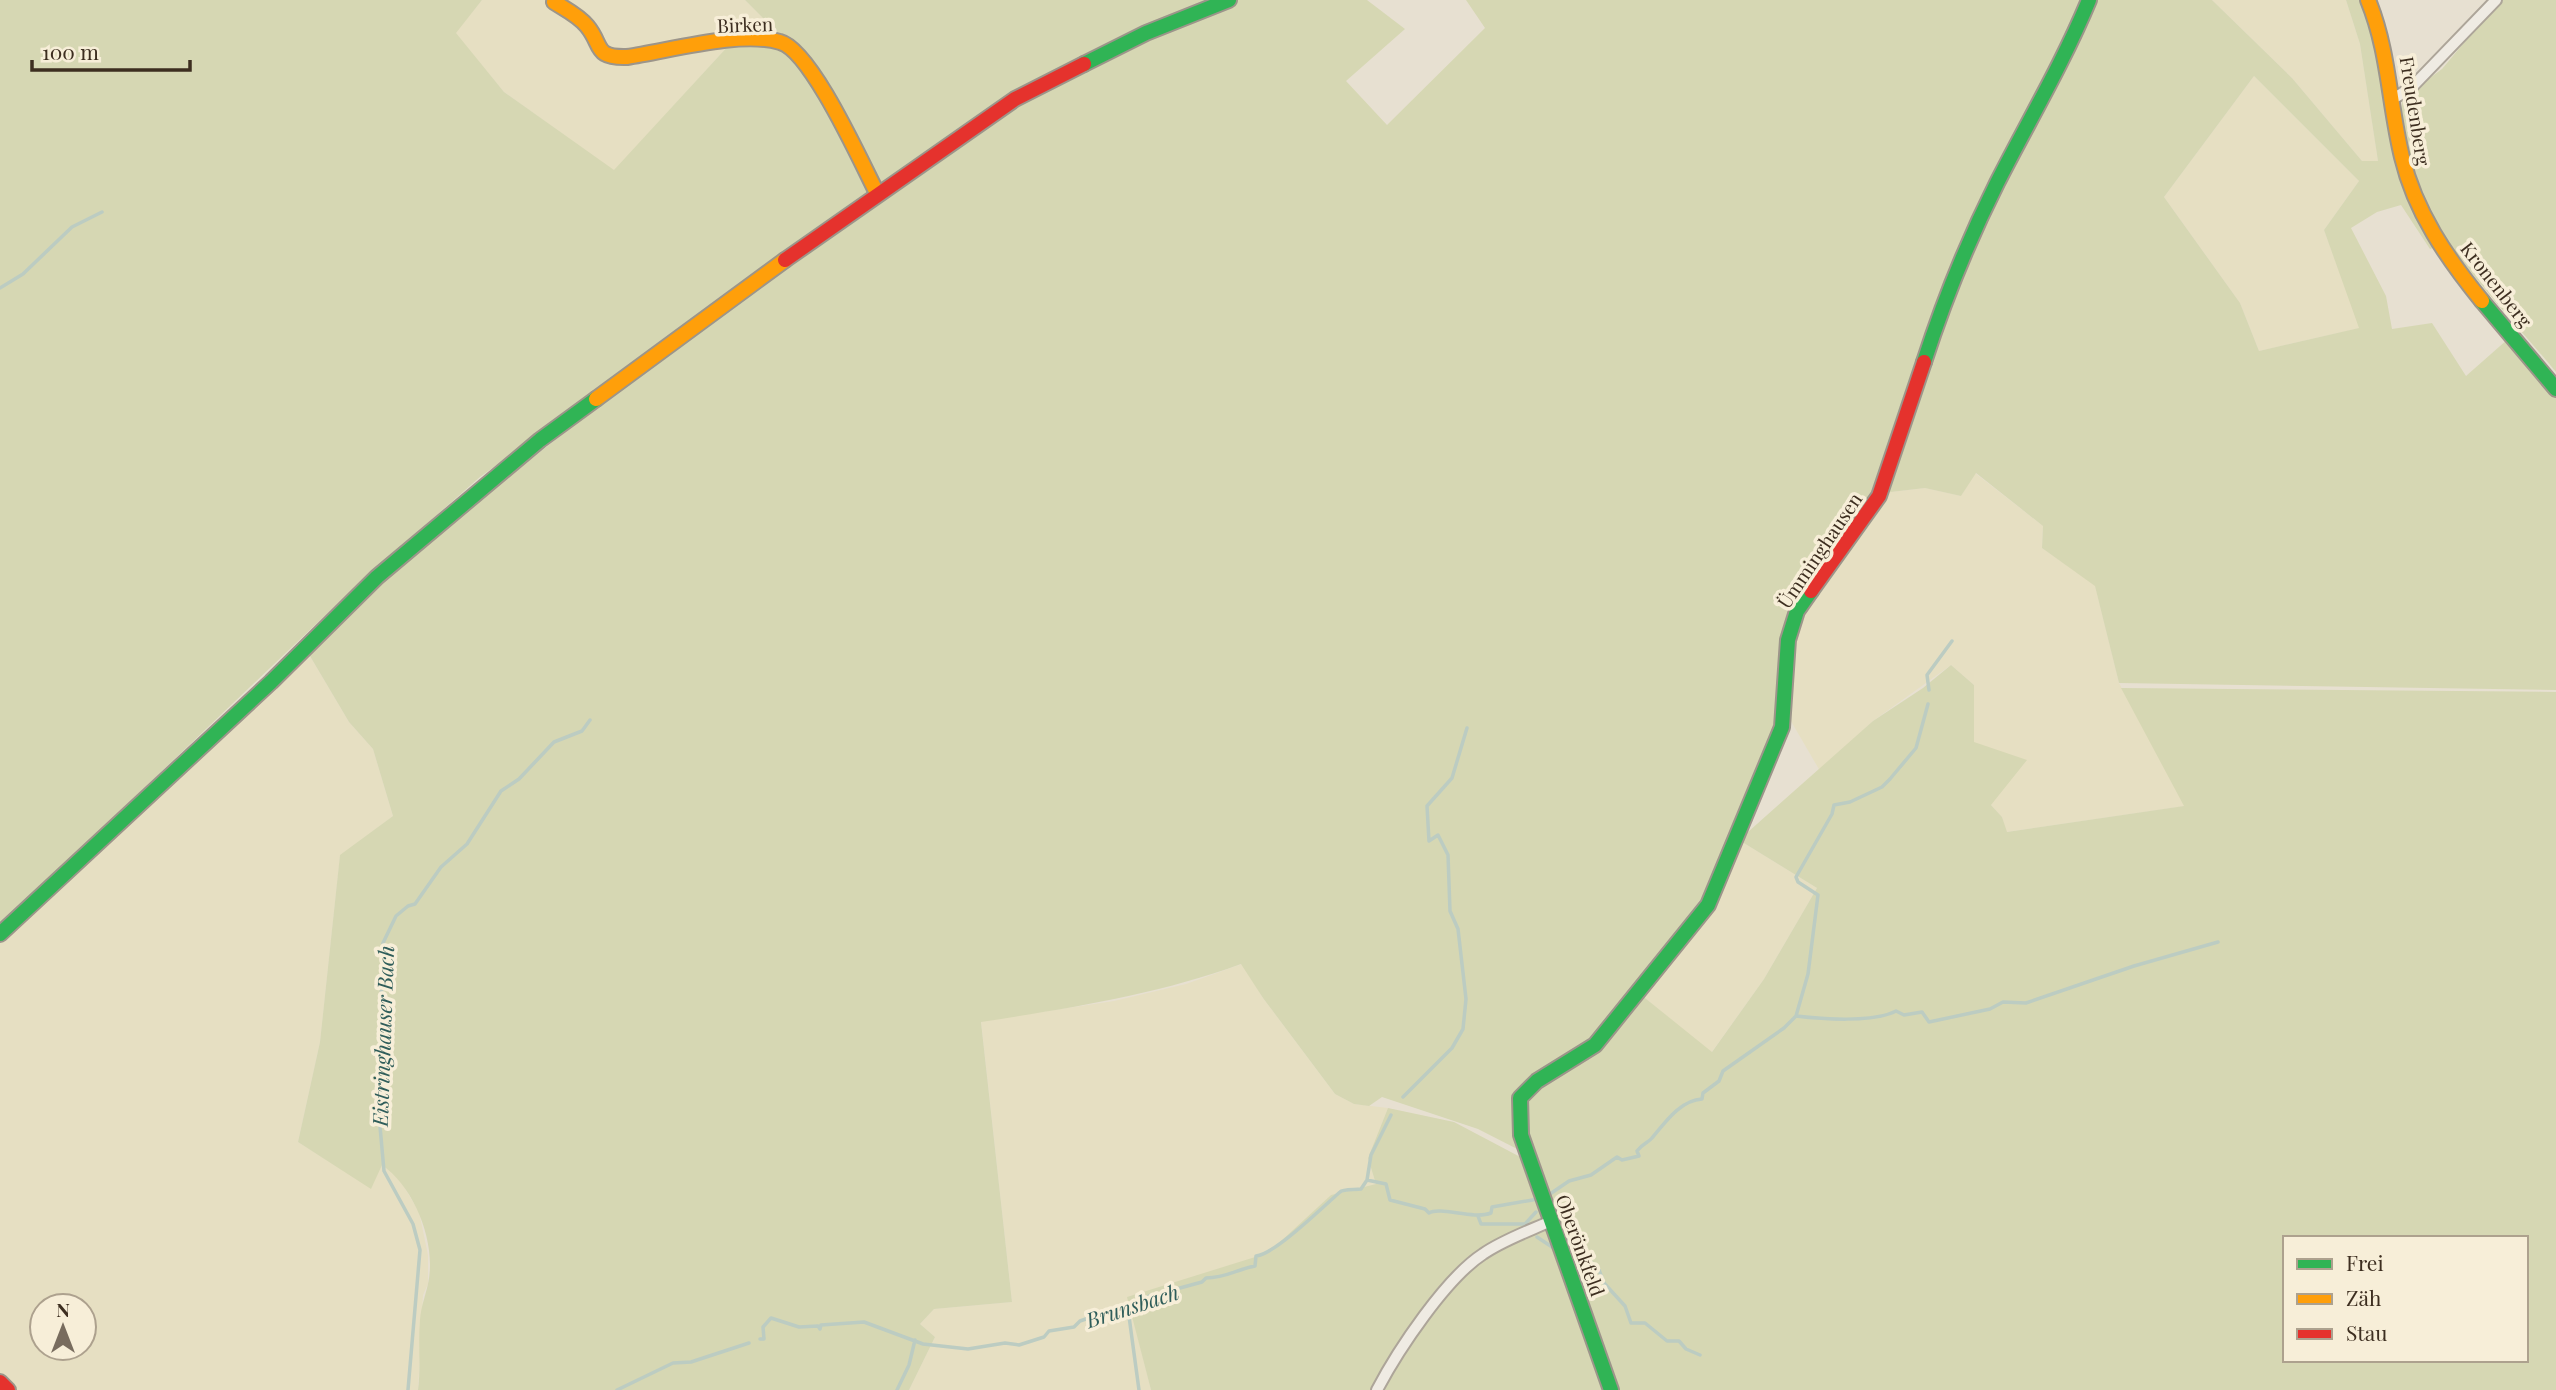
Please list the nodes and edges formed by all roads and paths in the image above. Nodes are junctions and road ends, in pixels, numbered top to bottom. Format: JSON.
{"nodes":[{"id":1,"x":1229,"y":0,"type":"edge"},
{"id":2,"x":2089,"y":0,"type":"edge"},
{"id":3,"x":2368,"y":0,"type":"edge"},
{"id":4,"x":2496,"y":0,"type":"edge"},
{"id":5,"x":554,"y":2,"type":"dead end"},
{"id":6,"x":2393,"y":99,"type":"junction"},
{"id":7,"x":877,"y":193,"type":"junction"},
{"id":8,"x":2429,"y":226,"type":"joint"},
{"id":9,"x":2556,"y":389,"type":"edge"},
{"id":10,"x":0,"y":934,"type":"edge"},
{"id":11,"x":1519,"y":1113,"type":"joint"},
{"id":12,"x":1551,"y":1221,"type":"junction"},
{"id":13,"x":0,"y":1382,"type":"edge"},
{"id":14,"x":8,"y":1390,"type":"edge"},
{"id":15,"x":1377,"y":1390,"type":"edge"},
{"id":16,"x":1611,"y":1390,"type":"edge"}],
"edges":[{"from":1,"to":7,"type":"street"},
{"from":2,"to":11,"type":"street","name":"Ümminghausen"},
{"from":3,"to":6,"type":"street","name":"Freudenberg"},
{"from":4,"to":6,"type":"street"},
{"from":5,"to":7,"type":"street","name":"Birken"},
{"from":6,"to":8,"type":"street","name":"Freudenberg"},
{"from":7,"to":10,"type":"street"},
{"from":8,"to":9,"type":"street","name":"Kronenberg"},
{"from":11,"to":12,"type":"street","name":"Oberönkfeld"},
{"from":12,"to":15,"type":"street"},
{"from":12,"to":16,"type":"street","name":"Oberönkfeld"},
{"from":13,"to":14,"type":"street"}]}
